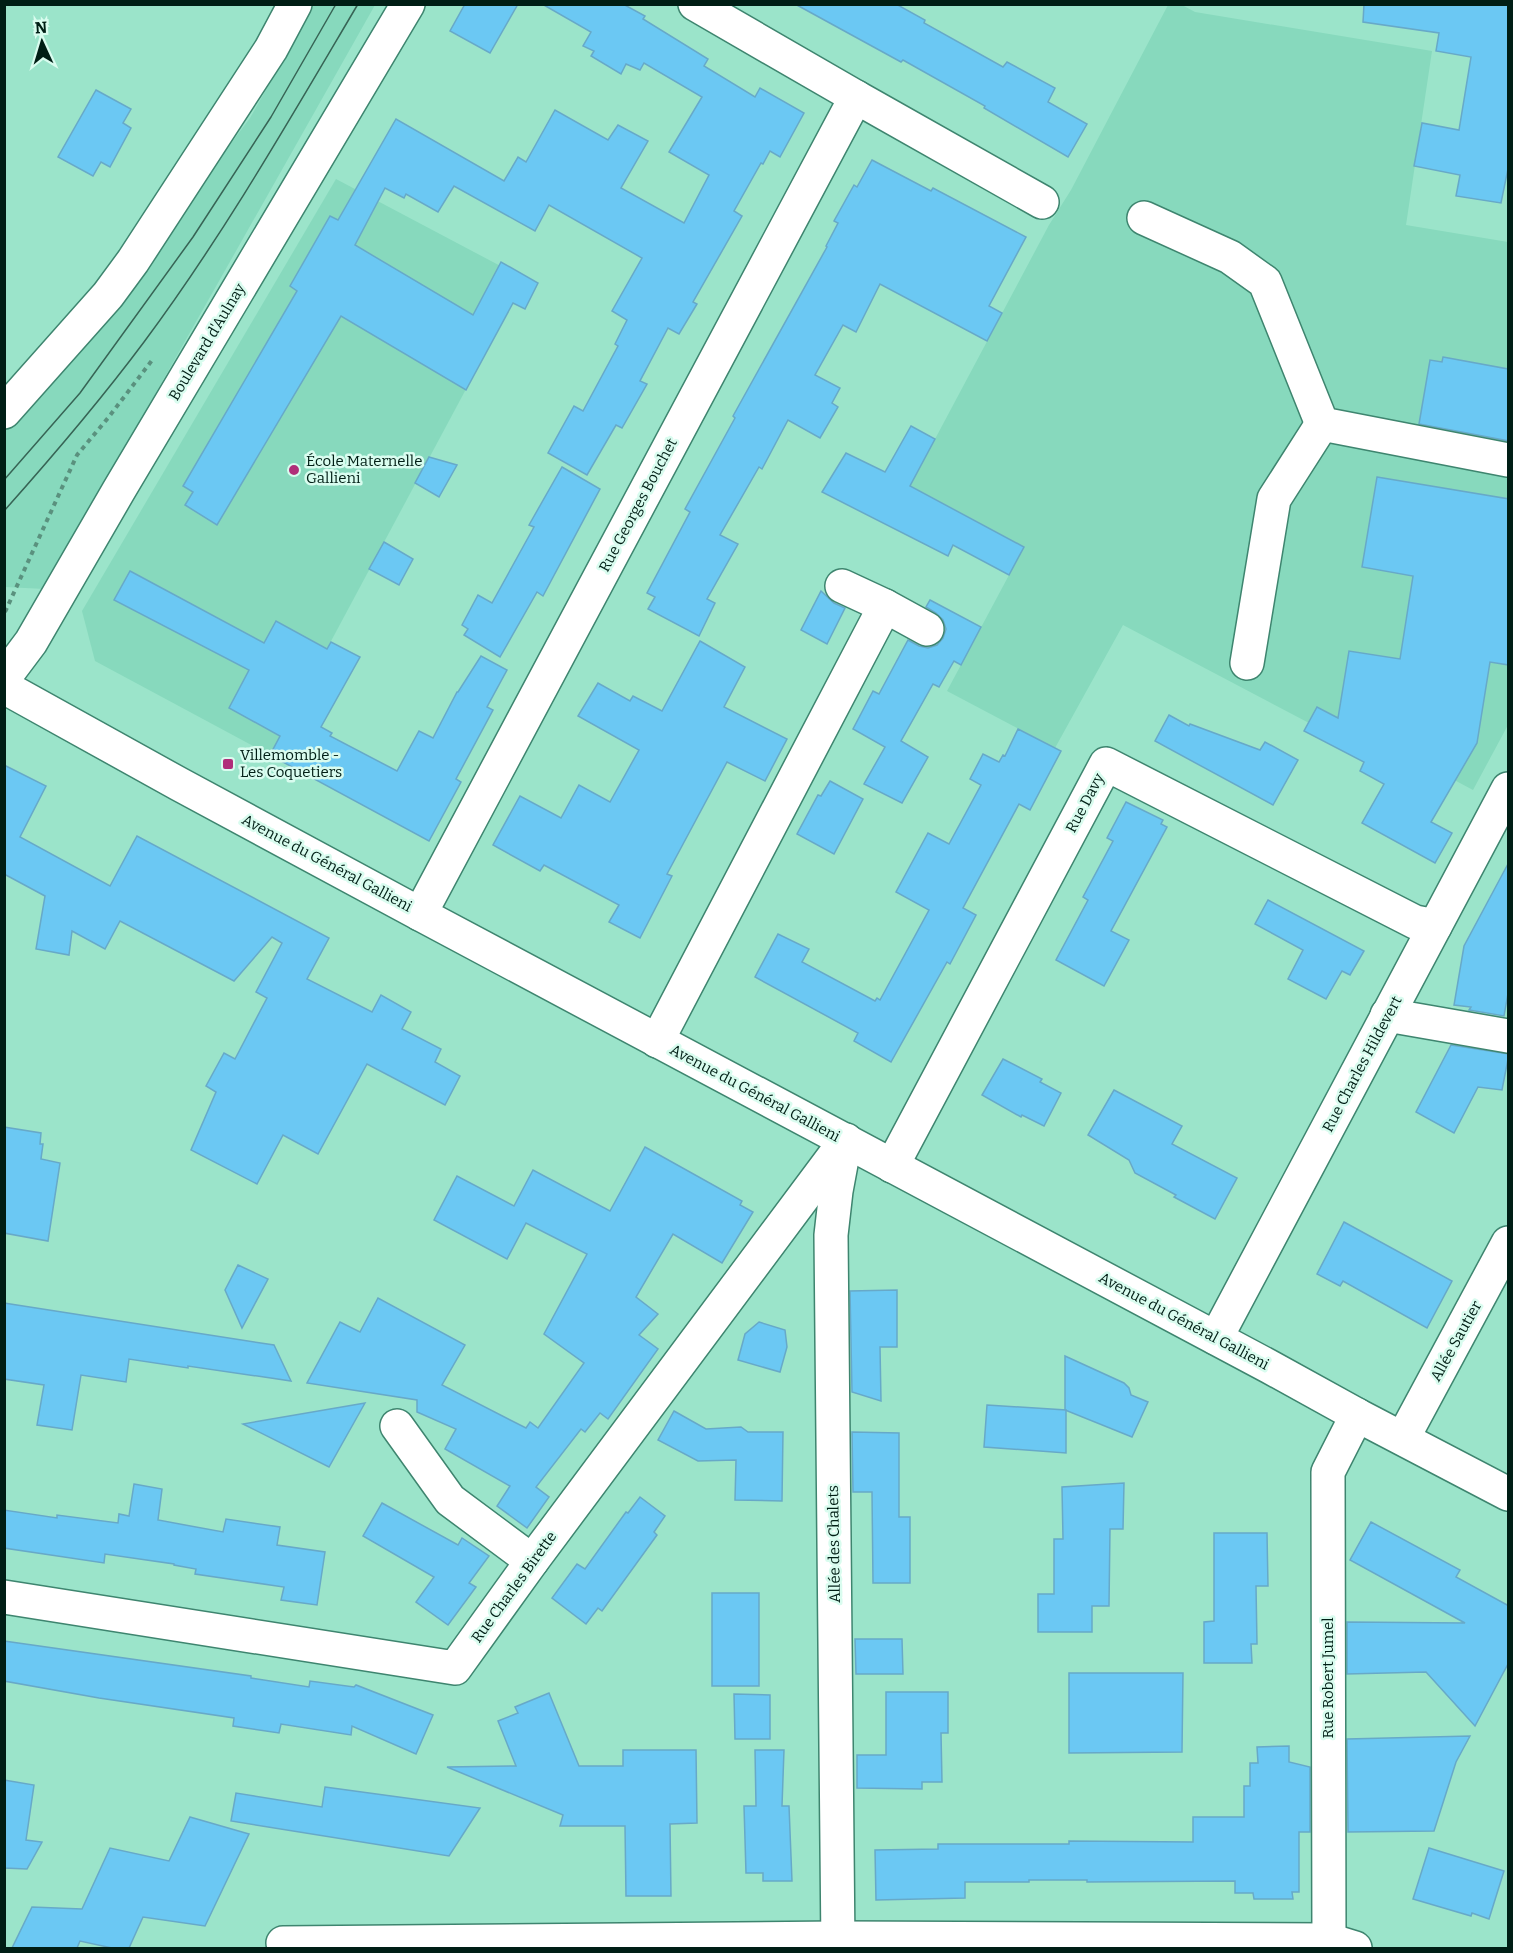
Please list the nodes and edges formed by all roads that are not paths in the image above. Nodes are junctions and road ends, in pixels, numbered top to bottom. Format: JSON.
{"nodes":[{"id":1,"x":295,"y":4,"type":"edge"},
{"id":2,"x":408,"y":4,"type":"edge"},
{"id":3,"x":695,"y":4,"type":"edge"},
{"id":4,"x":856,"y":97,"type":"junction"},
{"id":5,"x":1042,"y":202,"type":"dead end"},
{"id":6,"x":1144,"y":218,"type":"dead end"},
{"id":7,"x":4,"y":412,"type":"edge"},
{"id":8,"x":1322,"y":424,"type":"junction"},
{"id":9,"x":1509,"y":460,"type":"edge"},
{"id":10,"x":842,"y":585,"type":"dead end"},
{"id":11,"x":885,"y":606,"type":"junction"},
{"id":12,"x":927,"y":629,"type":"dead end"},
{"id":13,"x":1247,"y":663,"type":"dead end"},
{"id":14,"x":4,"y":678,"type":"edge"},
{"id":15,"x":4,"y":687,"type":"edge"},
{"id":16,"x":1509,"y":789,"type":"edge"},
{"id":17,"x":420,"y":914,"type":"junction"},
{"id":18,"x":1435,"y":926,"type":"junction"},
{"id":19,"x":1388,"y":1015,"type":"junction"},
{"id":20,"x":1509,"y":1036,"type":"edge"},
{"id":21,"x":657,"y":1041,"type":"junction"},
{"id":22,"x":846,"y":1140,"type":"junction"},
{"id":23,"x":892,"y":1166,"type":"junction"},
{"id":24,"x":1509,"y":1243,"type":"edge"},
{"id":25,"x":1216,"y":1338,"type":"junction"},
{"id":26,"x":1357,"y":1415,"type":"junction"},
{"id":27,"x":397,"y":1426,"type":"dead end"},
{"id":28,"x":1403,"y":1438,"type":"junction"},
{"id":29,"x":1509,"y":1494,"type":"edge"},
{"id":30,"x":532,"y":1561,"type":"junction"},
{"id":31,"x":4,"y":1597,"type":"edge"},
{"id":32,"x":284,"y":1943,"type":"dead end"},
{"id":33,"x":838,"y":1943,"type":"edge"},
{"id":34,"x":1337,"y":1946,"type":"edge"}],
"edges":[{"from":1,"to":7,"type":"street"},
{"from":2,"to":14,"type":"street","name":"Boulevard d'Aulnay"},
{"from":3,"to":4,"type":"street"},
{"from":4,"to":5,"type":"street"},
{"from":4,"to":17,"type":"street","name":"Rue Georges Bouchet"},
{"from":6,"to":8,"type":"street"},
{"from":8,"to":9,"type":"street"},
{"from":8,"to":13,"type":"street"},
{"from":10,"to":11,"type":"street"},
{"from":11,"to":12,"type":"street"},
{"from":11,"to":21,"type":"street"},
{"from":15,"to":17,"type":"street","name":"Avenue du Général Gallieni"},
{"from":16,"to":18,"type":"street","name":"Rue Charles Hildevert"},
{"from":17,"to":21,"type":"street","name":"Avenue du Général Gallieni"},
{"from":18,"to":19,"type":"street","name":"Rue Charles Hildevert"},
{"from":18,"to":23,"type":"street","name":"Rue Davy"},
{"from":19,"to":20,"type":"street"},
{"from":19,"to":25,"type":"street","name":"Rue Charles Hildevert"},
{"from":21,"to":22,"type":"street","name":"Avenue du Général Gallieni"},
{"from":22,"to":23,"type":"street","name":"Avenue du Général Gallieni"},
{"from":22,"to":30,"type":"street","name":"Rue Charles Birette"},
{"from":22,"to":33,"type":"street","name":"Allée des Chalets"},
{"from":23,"to":25,"type":"street","name":"Avenue du Général Gallieni"},
{"from":24,"to":28,"type":"street","name":"Allée Sautier"},
{"from":25,"to":26,"type":"street","name":"Avenue du Général Gallieni"},
{"from":26,"to":28,"type":"street","name":"Avenue du Général Gallieni"},
{"from":26,"to":34,"type":"street","name":"Rue Robert Jumel"},
{"from":27,"to":30,"type":"street"},
{"from":28,"to":29,"type":"street","name":"Avenue du Général Gallieni"},
{"from":30,"to":31,"type":"street","name":"Rue Charles Birette"},
{"from":32,"to":33,"type":"street"},
{"from":33,"to":34,"type":"street"}]}
